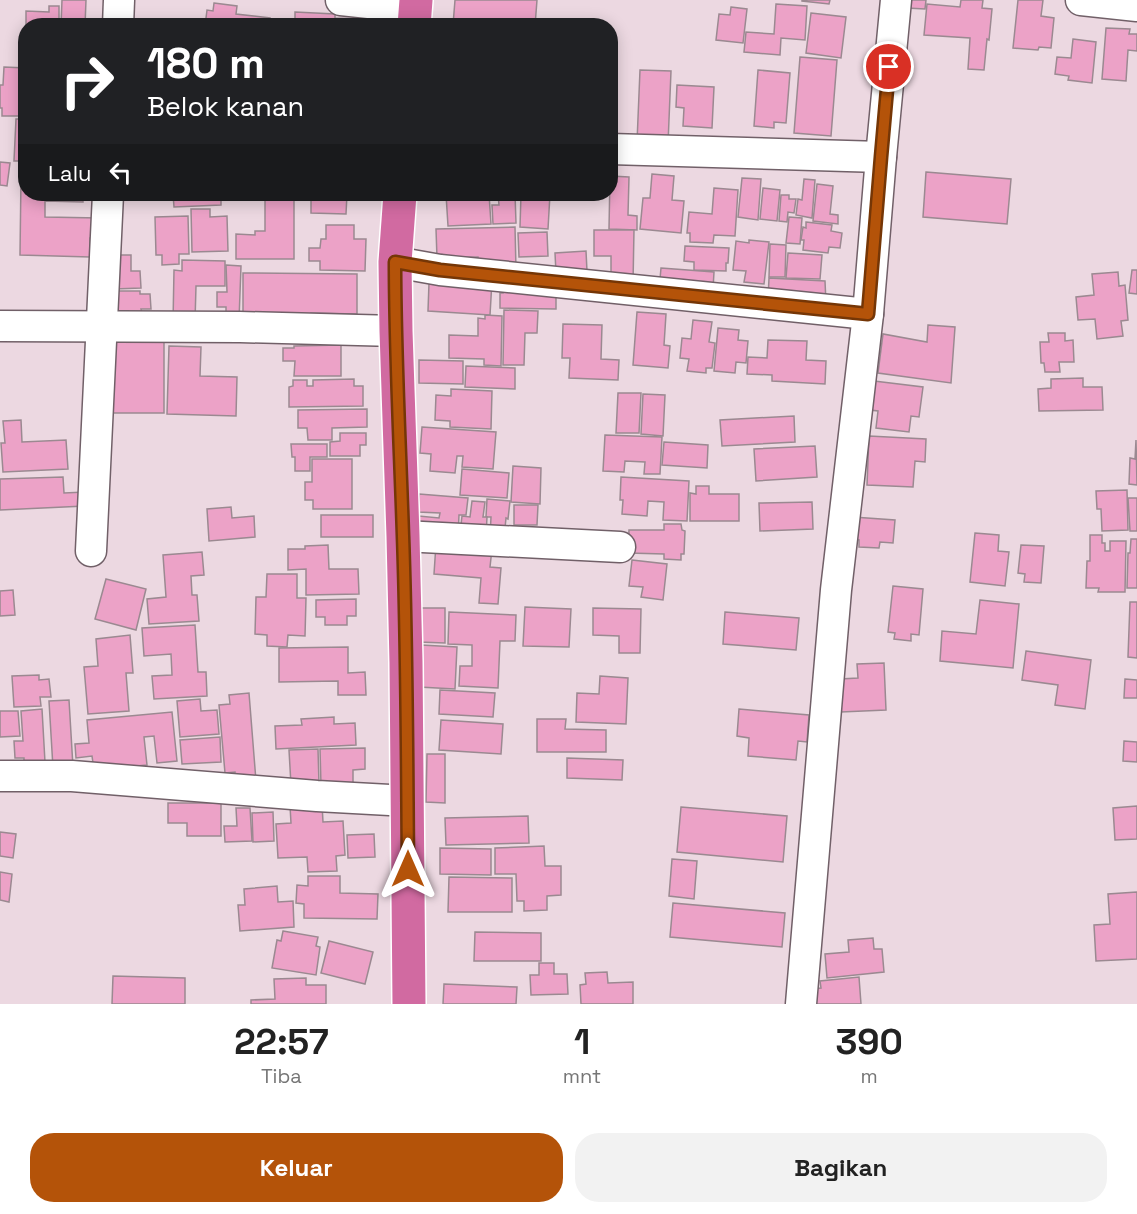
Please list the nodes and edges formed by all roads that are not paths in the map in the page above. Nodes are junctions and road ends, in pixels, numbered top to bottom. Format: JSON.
{"nodes":[{"id":1,"x":119,"y":0,"type":"edge"},
{"id":2,"x":341,"y":0,"type":"edge"},
{"id":3,"x":896,"y":0,"type":"edge"},
{"id":4,"x":1081,"y":0,"type":"edge"},
{"id":5,"x":1137,"y":6,"type":"edge"},
{"id":6,"x":415,"y":11,"type":"edge"},
{"id":7,"x":118,"y":18,"type":"edge"},
{"id":8,"x":618,"y":149,"type":"edge"},
{"id":9,"x":881,"y":157,"type":"junction"},
{"id":10,"x":108,"y":201,"type":"edge"},
{"id":11,"x":399,"y":201,"type":"edge"},
{"id":12,"x":395,"y":262,"type":"junction"},
{"id":13,"x":868,"y":314,"type":"junction"},
{"id":14,"x":0,"y":326,"type":"edge"},
{"id":15,"x":101,"y":327,"type":"junction"},
{"id":16,"x":396,"y":331,"type":"junction"},
{"id":17,"x":403,"y":536,"type":"junction"},
{"id":18,"x":620,"y":547,"type":"dead end"},
{"id":19,"x":91,"y":551,"type":"dead end"},
{"id":20,"x":0,"y":776,"type":"edge"},
{"id":21,"x":408,"y":801,"type":"junction"},
{"id":22,"x":409,"y":1004,"type":"edge"},
{"id":23,"x":801,"y":1004,"type":"edge"}],
"edges":[{"from":1,"to":7,"type":"street"},
{"from":2,"to":6,"type":"street"},
{"from":3,"to":9,"type":"street"},
{"from":4,"to":5,"type":"street"},
{"from":8,"to":9,"type":"street"},
{"from":9,"to":13,"type":"street"},
{"from":10,"to":15,"type":"street"},
{"from":11,"to":12,"type":"highway"},
{"from":12,"to":13,"type":"street"},
{"from":12,"to":16,"type":"highway"},
{"from":13,"to":23,"type":"street"},
{"from":14,"to":15,"type":"street"},
{"from":15,"to":16,"type":"street"},
{"from":15,"to":19,"type":"street"},
{"from":16,"to":17,"type":"highway"},
{"from":17,"to":18,"type":"street"},
{"from":17,"to":21,"type":"highway"},
{"from":20,"to":21,"type":"street"},
{"from":21,"to":22,"type":"highway"}]}
